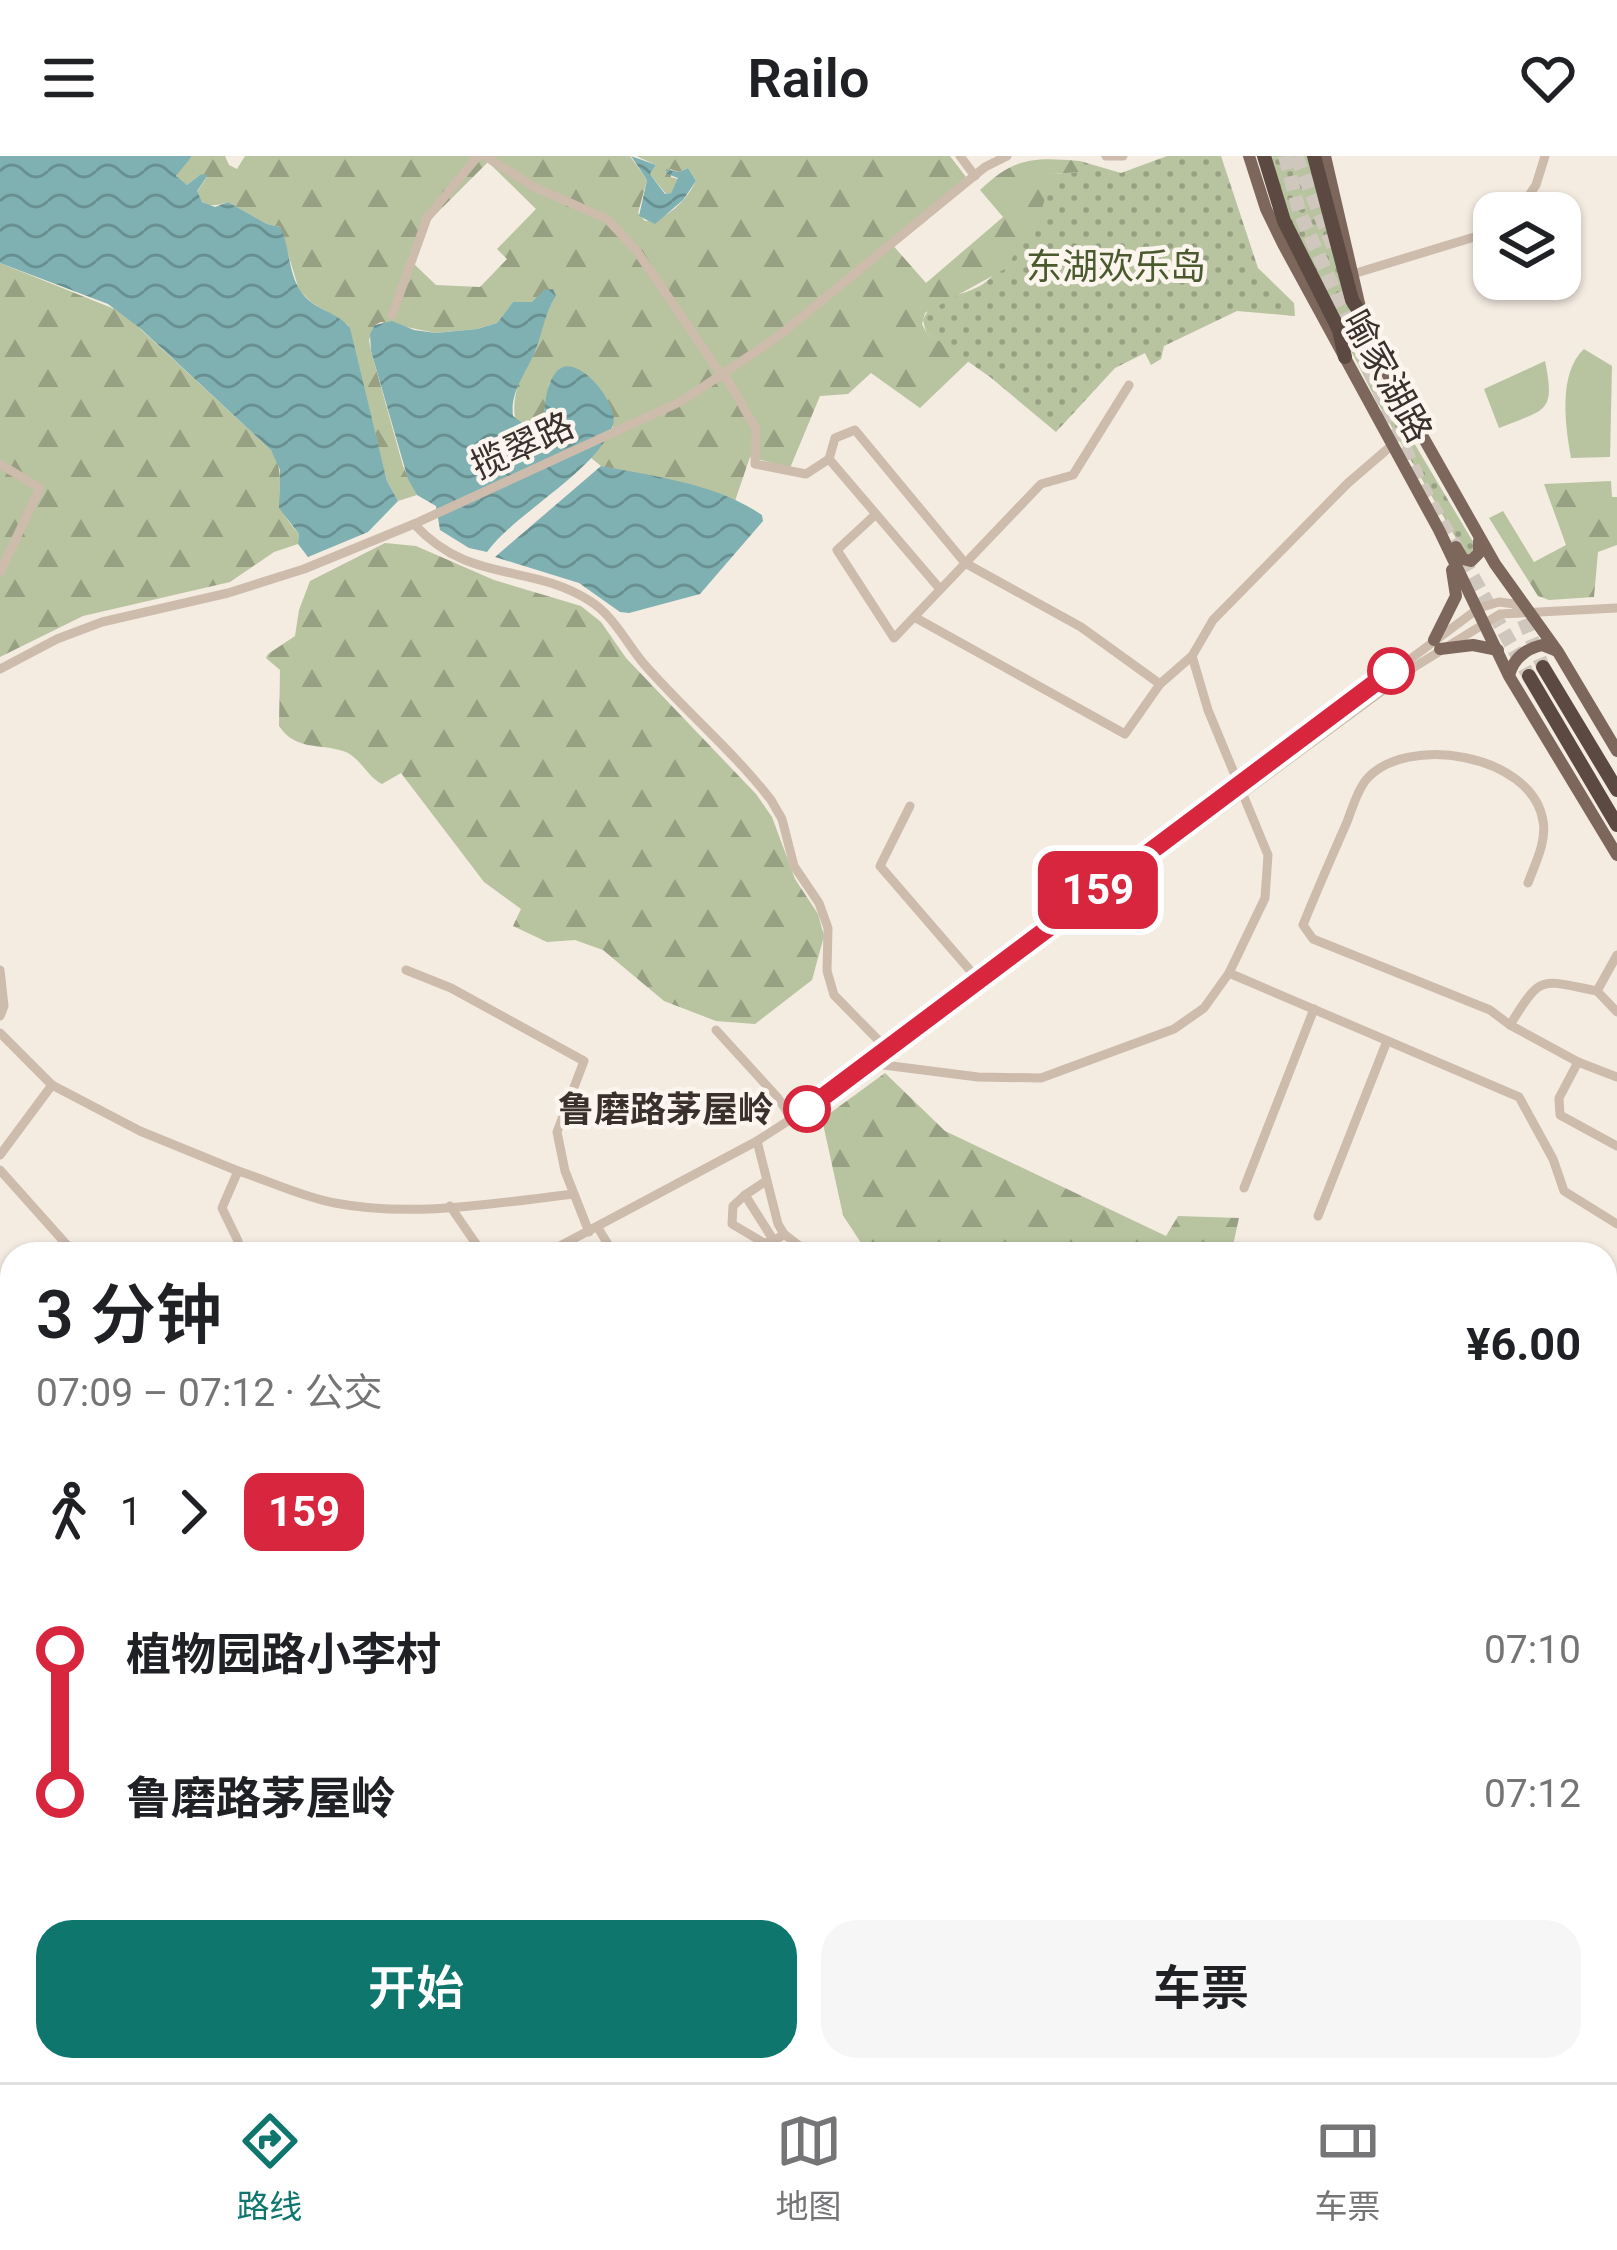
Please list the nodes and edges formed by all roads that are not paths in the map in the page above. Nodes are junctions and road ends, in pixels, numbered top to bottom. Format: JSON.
{"nodes":[{"id":1,"x":482,"y":156,"type":"edge"},
{"id":2,"x":960,"y":156,"type":"edge"},
{"id":3,"x":1007,"y":156,"type":"edge"},
{"id":4,"x":1106,"y":156,"type":"edge"},
{"id":5,"x":1123,"y":156,"type":"edge"},
{"id":6,"x":1250,"y":156,"type":"edge"},
{"id":7,"x":1264,"y":156,"type":"edge"},
{"id":8,"x":1314,"y":156,"type":"edge"},
{"id":9,"x":1325,"y":156,"type":"edge"},
{"id":10,"x":1545,"y":156,"type":"edge"},
{"id":11,"x":975,"y":176,"type":"junction"},
{"id":12,"x":1531,"y":192,"type":"edge"},
{"id":13,"x":1473,"y":238,"type":"edge"},
{"id":14,"x":1353,"y":274,"type":"junction"},
{"id":15,"x":392,"y":315,"type":"dead end"},
{"id":16,"x":1363,"y":316,"type":"junction"},
{"id":17,"x":1345,"y":357,"type":"junction"},
{"id":18,"x":724,"y":376,"type":"junction"},
{"id":19,"x":1129,"y":386,"type":"dead end"},
{"id":20,"x":1391,"y":446,"type":"junction"},
{"id":21,"x":829,"y":459,"type":"junction"},
{"id":22,"x":0,"y":464,"type":"edge"},
{"id":23,"x":876,"y":514,"type":"junction"},
{"id":24,"x":414,"y":524,"type":"junction"},
{"id":25,"x":1439,"y":530,"type":"junction"},
{"id":26,"x":1476,"y":532,"type":"junction"},
{"id":27,"x":965,"y":563,"type":"junction"},
{"id":28,"x":0,"y":572,"type":"edge"},
{"id":29,"x":940,"y":589,"type":"junction"},
{"id":30,"x":1617,"y":608,"type":"edge"},
{"id":31,"x":1527,"y":609,"type":"junction"},
{"id":32,"x":1482,"y":614,"type":"junction"},
{"id":33,"x":916,"y":618,"type":"junction"},
{"id":34,"x":1437,"y":645,"type":"junction"},
{"id":35,"x":1498,"y":650,"type":"junction"},
{"id":36,"x":1558,"y":652,"type":"junction"},
{"id":37,"x":1192,"y":656,"type":"junction"},
{"id":38,"x":1543,"y":668,"type":"tunnel mouth"},
{"id":39,"x":0,"y":669,"type":"edge"},
{"id":40,"x":1509,"y":676,"type":"junction"},
{"id":41,"x":1529,"y":676,"type":"tunnel mouth"},
{"id":42,"x":1160,"y":684,"type":"junction"},
{"id":43,"x":1617,"y":751,"type":"edge"},
{"id":44,"x":1617,"y":790,"type":"edge"},
{"id":45,"x":1239,"y":791,"type":"junction"},
{"id":46,"x":910,"y":806,"type":"dead end"},
{"id":47,"x":1617,"y":825,"type":"edge"},
{"id":48,"x":1617,"y":855,"type":"edge"},
{"id":49,"x":1528,"y":883,"type":"dead end"},
{"id":50,"x":1617,"y":956,"type":"edge"},
{"id":51,"x":0,"y":970,"type":"edge"},
{"id":52,"x":406,"y":970,"type":"dead end"},
{"id":53,"x":1229,"y":973,"type":"junction"},
{"id":54,"x":981,"y":982,"type":"junction"},
{"id":55,"x":1598,"y":991,"type":"junction"},
{"id":56,"x":1313,"y":1009,"type":"junction"},
{"id":57,"x":1617,"y":1012,"type":"edge"},
{"id":58,"x":0,"y":1016,"type":"edge"},
{"id":59,"x":1510,"y":1025,"type":"junction"},
{"id":60,"x":716,"y":1030,"type":"dead end"},
{"id":61,"x":0,"y":1033,"type":"edge"},
{"id":62,"x":1388,"y":1041,"type":"junction"},
{"id":63,"x":888,"y":1050,"type":"junction"},
{"id":64,"x":1578,"y":1062,"type":"junction"},
{"id":65,"x":876,"y":1064,"type":"junction"},
{"id":66,"x":1617,"y":1077,"type":"edge"},
{"id":67,"x":848,"y":1082,"type":"junction"},
{"id":68,"x":52,"y":1085,"type":"junction"},
{"id":69,"x":792,"y":1119,"type":"junction"},
{"id":70,"x":758,"y":1141,"type":"junction"},
{"id":71,"x":1617,"y":1146,"type":"edge"},
{"id":72,"x":0,"y":1155,"type":"edge"},
{"id":73,"x":0,"y":1170,"type":"edge"},
{"id":74,"x":238,"y":1171,"type":"junction"},
{"id":75,"x":766,"y":1181,"type":"junction"},
{"id":76,"x":1244,"y":1188,"type":"dead end"},
{"id":77,"x":574,"y":1194,"type":"junction"},
{"id":78,"x":745,"y":1195,"type":"junction"},
{"id":79,"x":450,"y":1206,"type":"junction"},
{"id":80,"x":1318,"y":1216,"type":"dead end"},
{"id":81,"x":1617,"y":1224,"type":"edge"},
{"id":82,"x":594,"y":1230,"type":"junction"},
{"id":83,"x":64,"y":1242,"type":"edge"},
{"id":84,"x":238,"y":1242,"type":"edge"},
{"id":85,"x":474,"y":1242,"type":"edge"},
{"id":86,"x":570,"y":1242,"type":"edge"},
{"id":87,"x":604,"y":1242,"type":"edge"},
{"id":88,"x":770,"y":1242,"type":"edge"},
{"id":89,"x":771,"y":1242,"type":"edge"},
{"id":90,"x":772,"y":1242,"type":"edge"}],
"edges":[{"from":1,"to":15,"type":"street"},
{"from":1,"to":18,"type":"street"},
{"from":2,"to":11,"type":"street"},
{"from":3,"to":11,"type":"street","name":"揽翠路"},
{"from":4,"to":5,"type":"street"},
{"from":6,"to":17,"type":"main road","name":"喻家湖路"},
{"from":7,"to":17,"type":"highway"},
{"from":8,"to":16,"type":"highway"},
{"from":9,"to":14,"type":"main road","name":"喻家湖路"},
{"from":10,"to":12,"type":"street"},
{"from":11,"to":18,"type":"street","name":"揽翠路"},
{"from":13,"to":14,"type":"street"},
{"from":14,"to":16,"type":"main road","name":"喻家湖路"},
{"from":16,"to":26,"type":"main road","name":"喻家湖路"},
{"from":17,"to":20,"type":"main road","name":"喻家湖路"},
{"from":18,"to":21,"type":"street"},
{"from":18,"to":24,"type":"street","name":"揽翠路"},
{"from":19,"to":27,"type":"street"},
{"from":20,"to":25,"type":"main road","name":"喻家湖路"},
{"from":20,"to":37,"type":"street"},
{"from":21,"to":23,"type":"street"},
{"from":21,"to":27,"type":"street"},
{"from":22,"to":28,"type":"street"},
{"from":23,"to":29,"type":"street"},
{"from":23,"to":33,"type":"street"},
{"from":24,"to":39,"type":"street","name":"揽翠路"},
{"from":24,"to":63,"type":"street"},
{"from":25,"to":26,"type":"main road"},
{"from":25,"to":32,"type":"main road","name":"喻家湖路"},
{"from":25,"to":34,"type":"main road"},
{"from":26,"to":31,"type":"main road","name":"喻家湖路"},
{"from":27,"to":29,"type":"street"},
{"from":27,"to":42,"type":"street"},
{"from":29,"to":33,"type":"street"},
{"from":30,"to":31,"type":"street"},
{"from":31,"to":32,"type":"street"},
{"from":31,"to":36,"type":"main road","name":"喻家湖路"},
{"from":32,"to":34,"type":"street"},
{"from":32,"to":35,"type":"main road","name":"喻家湖路"},
{"from":33,"to":42,"type":"street"},
{"from":34,"to":35,"type":"main road"},
{"from":34,"to":45,"type":"street"},
{"from":35,"to":40,"type":"main road","name":"喻家湖路"},
{"from":36,"to":40,"type":"main road"},
{"from":36,"to":43,"type":"main road","name":"喻家湖路"},
{"from":37,"to":42,"type":"street"},
{"from":37,"to":45,"type":"street"},
{"from":38,"to":44,"type":"highway"},
{"from":40,"to":48,"type":"main road","name":"喻家湖路"},
{"from":41,"to":47,"type":"highway"},
{"from":45,"to":53,"type":"street"},
{"from":45,"to":54,"type":"street"},
{"from":46,"to":54,"type":"street"},
{"from":49,"to":59,"type":"street"},
{"from":50,"to":55,"type":"street"},
{"from":51,"to":58,"type":"street"},
{"from":52,"to":77,"type":"street"},
{"from":53,"to":56,"type":"street"},
{"from":53,"to":65,"type":"street"},
{"from":54,"to":63,"type":"street"},
{"from":55,"to":57,"type":"street"},
{"from":55,"to":59,"type":"street"},
{"from":56,"to":62,"type":"street"},
{"from":56,"to":76,"type":"street"},
{"from":59,"to":64,"type":"street"},
{"from":60,"to":69,"type":"street"},
{"from":61,"to":68,"type":"street"},
{"from":62,"to":80,"type":"street"},
{"from":62,"to":81,"type":"street"},
{"from":63,"to":65,"type":"street"},
{"from":63,"to":67,"type":"street"},
{"from":64,"to":66,"type":"street"},
{"from":64,"to":71,"type":"street"},
{"from":65,"to":67,"type":"street"},
{"from":67,"to":69,"type":"street"},
{"from":68,"to":72,"type":"street"},
{"from":68,"to":74,"type":"street"},
{"from":69,"to":70,"type":"street"},
{"from":70,"to":75,"type":"street"},
{"from":70,"to":82,"type":"street"},
{"from":73,"to":83,"type":"street"},
{"from":74,"to":79,"type":"street"},
{"from":74,"to":84,"type":"street"},
{"from":75,"to":78,"type":"street"},
{"from":75,"to":90,"type":"street"},
{"from":77,"to":79,"type":"street"},
{"from":77,"to":82,"type":"street"},
{"from":78,"to":88,"type":"street"},
{"from":78,"to":89,"type":"street"},
{"from":79,"to":85,"type":"street"},
{"from":82,"to":86,"type":"street"},
{"from":82,"to":87,"type":"street"}]}
